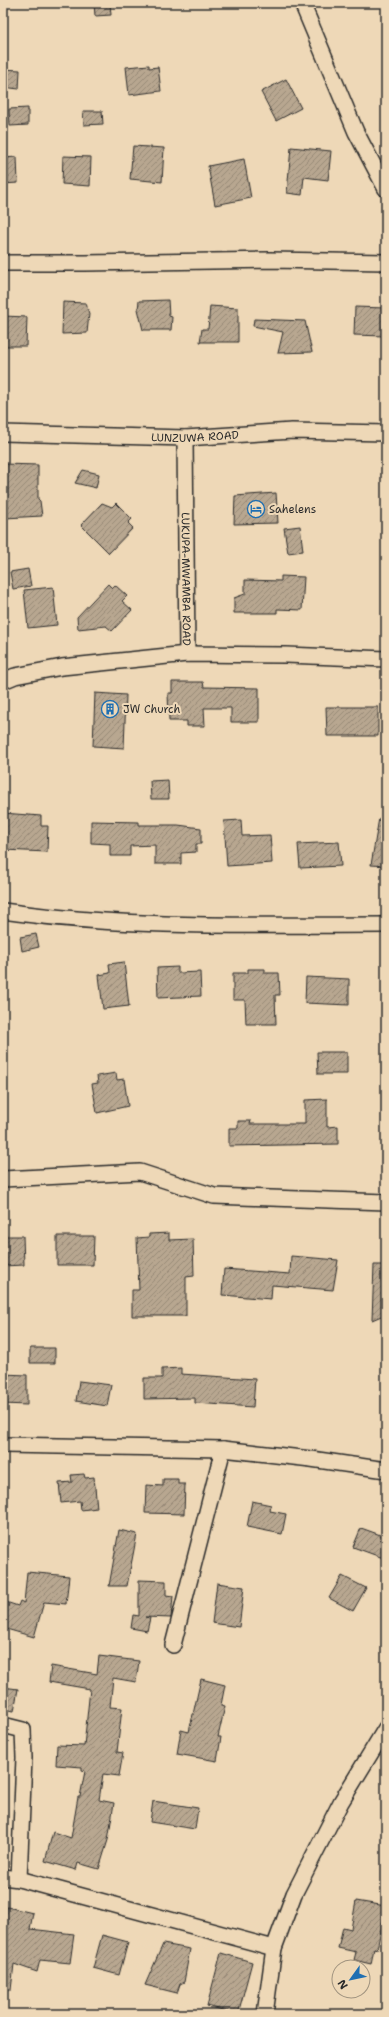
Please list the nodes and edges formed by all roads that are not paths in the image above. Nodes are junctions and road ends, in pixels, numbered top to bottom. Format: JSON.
{"nodes":[{"id":1,"x":302,"y":3,"type":"edge"},
{"id":2,"x":386,"y":188,"type":"edge"},
{"id":3,"x":3,"y":262,"type":"edge"},
{"id":4,"x":386,"y":262,"type":"edge"},
{"id":5,"x":3,"y":433,"type":"edge"},
{"id":6,"x":386,"y":433,"type":"edge"},
{"id":7,"x":185,"y":438,"type":"junction"},
{"id":8,"x":187,"y":654,"type":"junction"},
{"id":9,"x":386,"y":659,"type":"edge"},
{"id":10,"x":3,"y":681,"type":"edge"},
{"id":11,"x":3,"y":911,"type":"edge"},
{"id":12,"x":386,"y":925,"type":"edge"},
{"id":13,"x":3,"y":1179,"type":"edge"},
{"id":14,"x":386,"y":1202,"type":"edge"},
{"id":15,"x":3,"y":1446,"type":"edge"},
{"id":16,"x":223,"y":1449,"type":"junction"},
{"id":17,"x":386,"y":1470,"type":"edge"},
{"id":18,"x":173,"y":1645,"type":"dead end"},
{"id":19,"x":3,"y":1725,"type":"edge"},
{"id":20,"x":385,"y":1734,"type":"edge"},
{"id":21,"x":3,"y":1877,"type":"edge"},
{"id":22,"x":19,"y":1879,"type":"junction"},
{"id":23,"x":274,"y":1948,"type":"junction"},
{"id":24,"x":265,"y":2014,"type":"edge"}],
"edges":[{"from":1,"to":2,"type":"street"},
{"from":3,"to":4,"type":"street"},
{"from":5,"to":7,"type":"street","name":"LUNZUWA ROAD"},
{"from":6,"to":7,"type":"street","name":"LUNZUWA ROAD"},
{"from":7,"to":8,"type":"street","name":"LUKUPA-MWAMBA ROAD"},
{"from":8,"to":9,"type":"street"},
{"from":8,"to":10,"type":"street","name":"LUKUPA-MWAMBA ROAD"},
{"from":11,"to":12,"type":"street"},
{"from":13,"to":14,"type":"street"},
{"from":15,"to":16,"type":"street"},
{"from":16,"to":17,"type":"street"},
{"from":16,"to":18,"type":"street"},
{"from":19,"to":22,"type":"street"},
{"from":20,"to":23,"type":"street"},
{"from":21,"to":22,"type":"street"},
{"from":22,"to":23,"type":"street"},
{"from":23,"to":24,"type":"street"}]}
